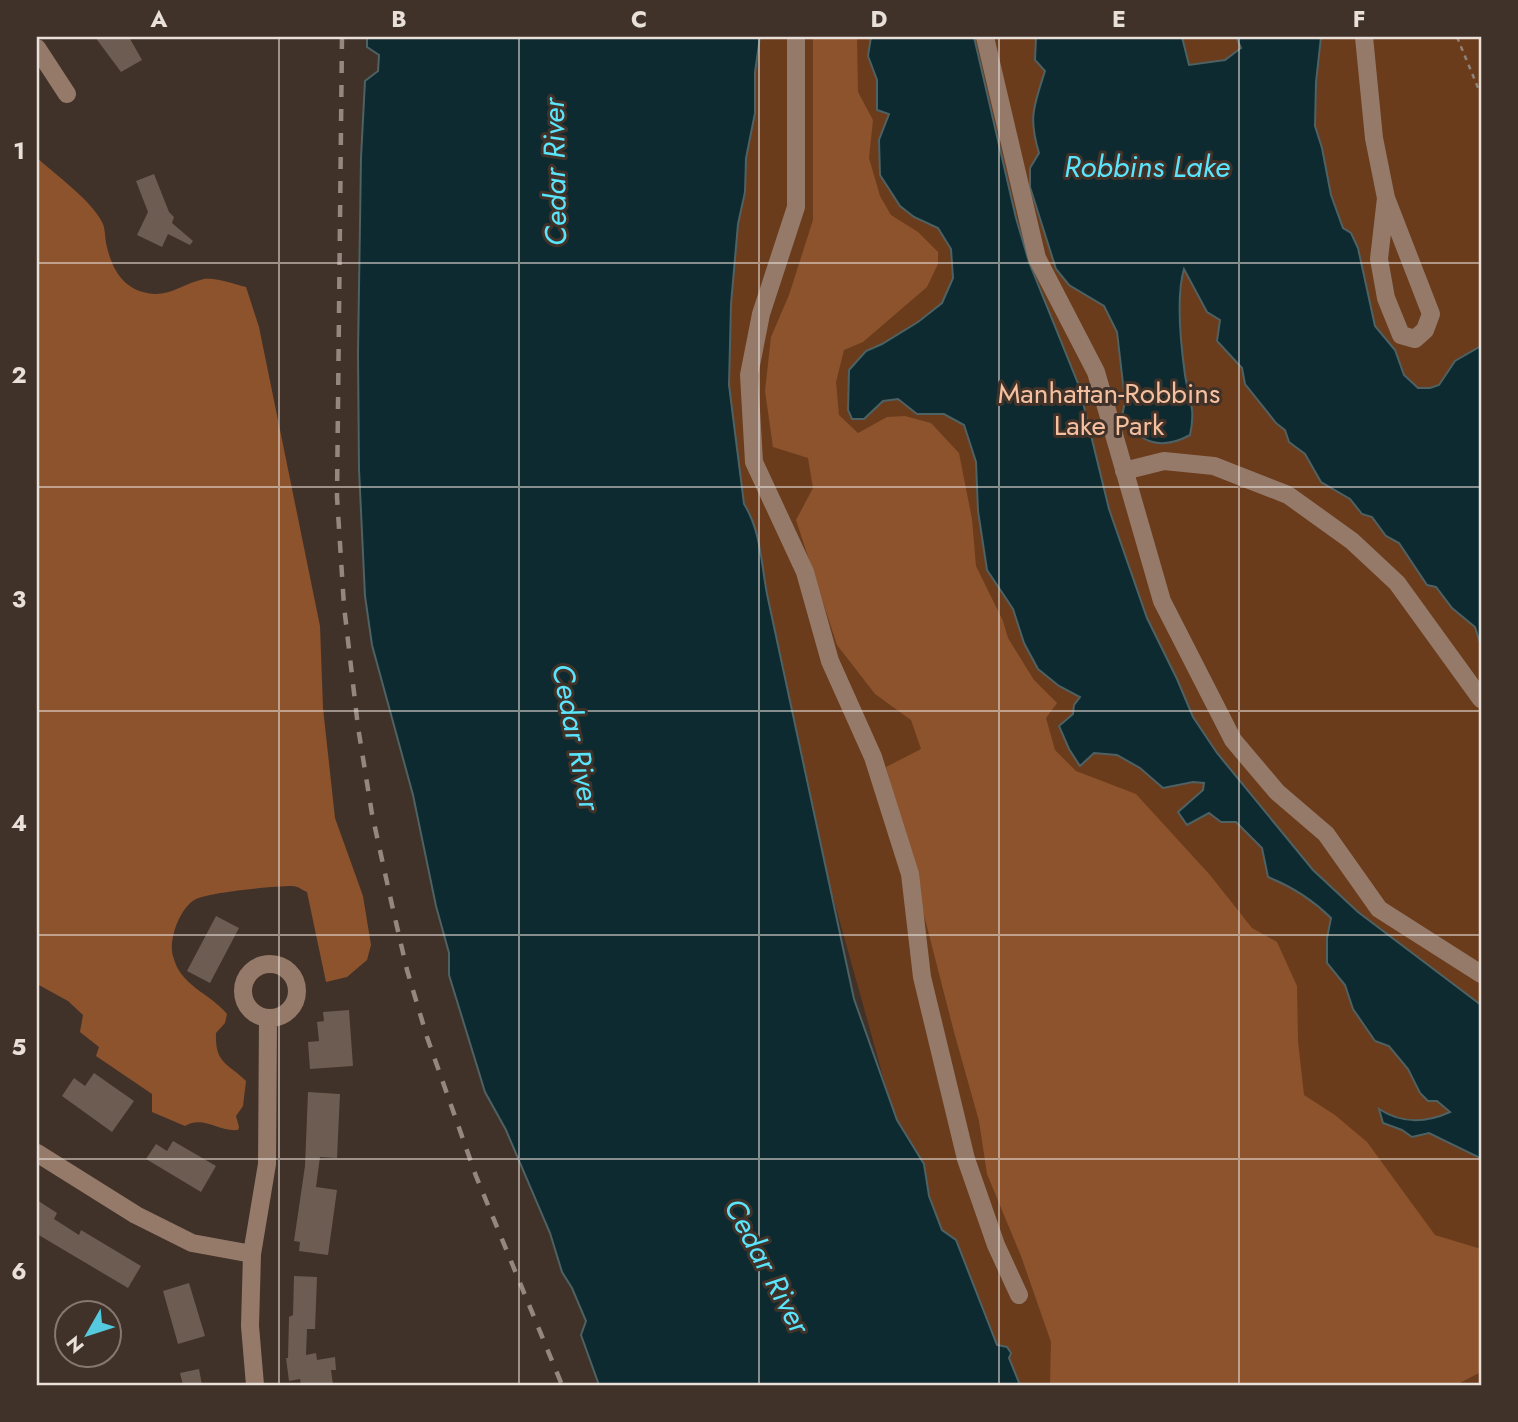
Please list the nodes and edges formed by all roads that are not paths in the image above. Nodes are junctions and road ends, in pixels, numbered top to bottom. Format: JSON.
{"nodes":[{"id":1,"x":796,"y":37,"type":"edge"},
{"id":2,"x":985,"y":37,"type":"edge"},
{"id":3,"x":1364,"y":37,"type":"edge"},
{"id":4,"x":37,"y":48,"type":"edge"},
{"id":5,"x":67,"y":94,"type":"dead end"},
{"id":6,"x":1386,"y":198,"type":"junction"},
{"id":7,"x":1124,"y":471,"type":"junction"},
{"id":8,"x":1481,"y":699,"type":"edge"},
{"id":9,"x":1481,"y":974,"type":"edge"},
{"id":10,"x":268,"y":1018,"type":"dead end"},
{"id":11,"x":37,"y":1153,"type":"edge"},
{"id":12,"x":252,"y":1254,"type":"junction"},
{"id":13,"x":1019,"y":1295,"type":"dead end"},
{"id":14,"x":255,"y":1385,"type":"edge"}],
"edges":[{"from":1,"to":13,"type":"street"},
{"from":2,"to":7,"type":"street"},
{"from":3,"to":6,"type":"street"},
{"from":4,"to":5,"type":"street"},
{"from":6,"to":6,"type":"street"},
{"from":7,"to":8,"type":"street"},
{"from":7,"to":9,"type":"street"},
{"from":10,"to":12,"type":"street"},
{"from":11,"to":12,"type":"street"},
{"from":12,"to":14,"type":"street"}]}
